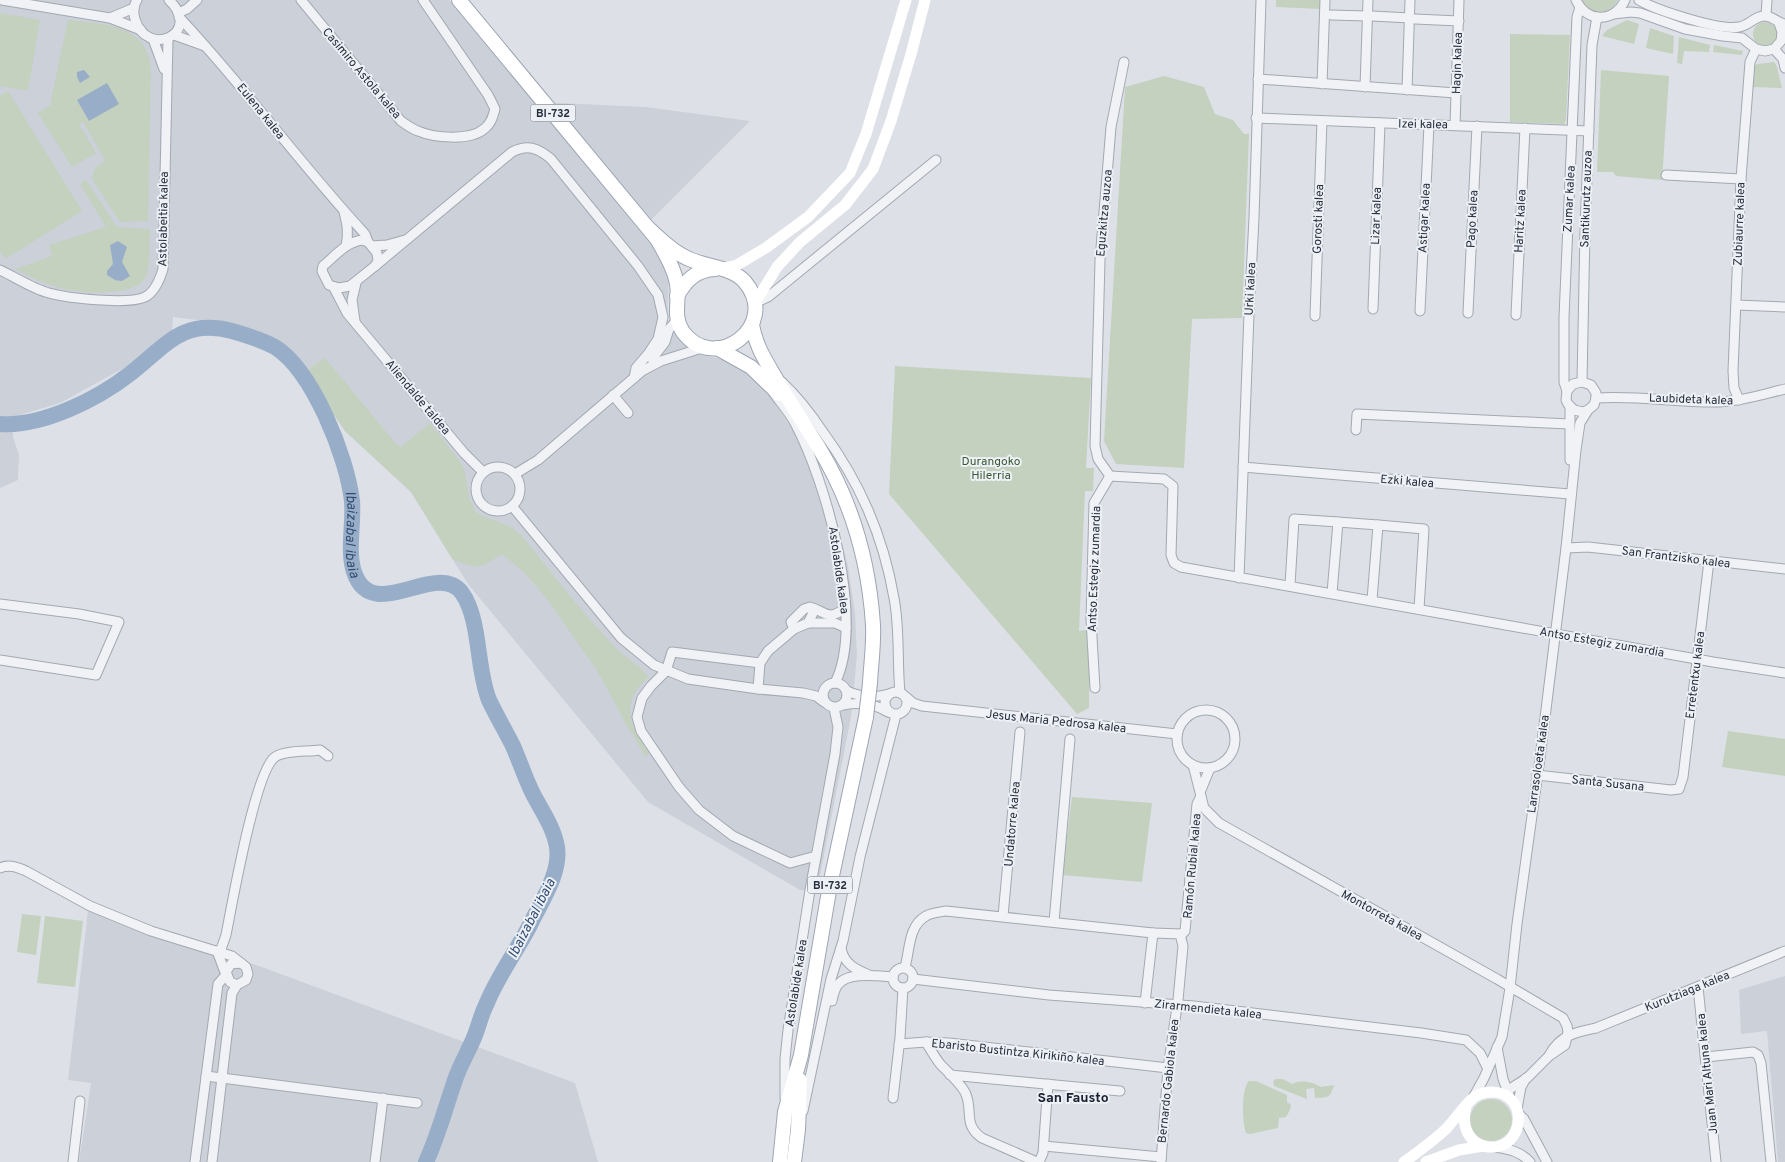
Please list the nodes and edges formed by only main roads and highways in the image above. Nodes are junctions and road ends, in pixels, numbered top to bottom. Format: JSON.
{"nodes":[{"id":1,"x":459,"y":0,"type":"edge"},
{"id":2,"x":906,"y":0,"type":"edge"},
{"id":3,"x":925,"y":0,"type":"edge"},
{"id":4,"x":647,"y":227,"type":"junction"},
{"id":5,"x":720,"y":269,"type":"junction"},
{"id":6,"x":677,"y":296,"type":"junction"},
{"id":7,"x":755,"y":303,"type":"junction"},
{"id":8,"x":752,"y":325,"type":"junction"},
{"id":9,"x":711,"y":348,"type":"junction"},
{"id":10,"x":769,"y":377,"type":"junction"},
{"id":11,"x":801,"y":1055,"type":"junction"},
{"id":12,"x":1470,"y":1102,"type":"junction"},
{"id":13,"x":1483,"y":1146,"type":"junction"},
{"id":14,"x":780,"y":1162,"type":"edge"},
{"id":15,"x":794,"y":1162,"type":"edge"},
{"id":16,"x":1404,"y":1162,"type":"edge"},
{"id":17,"x":1426,"y":1162,"type":"edge"}],
"edges":[{"from":1,"to":4,"type":"main road","number":"BI-732"},
{"from":2,"to":5,"type":"main road"},
{"from":3,"to":7,"type":"main road"},
{"from":4,"to":5,"type":"main road","number":"BI-732"},
{"from":4,"to":6,"type":"main road","number":"BI-732"},
{"from":5,"to":6,"type":"main road"},
{"from":5,"to":7,"type":"main road","number":"BI-732"},
{"from":6,"to":9,"type":"main road","number":"BI-732"},
{"from":7,"to":8,"type":"main road","number":"BI-732"},
{"from":8,"to":9,"type":"main road"},
{"from":8,"to":10,"type":"main road","number":"BI-732"},
{"from":9,"to":10,"type":"main road","number":"BI-732"},
{"from":10,"to":11,"type":"main road","number":"BI-732","bridge":true},
{"from":11,"to":14,"type":"main road","number":"BI-732"},
{"from":11,"to":15,"type":"main road","number":"BI-732"},
{"from":12,"to":13,"type":"main road"},
{"from":12,"to":13,"type":"main road"},
{"from":12,"to":16,"type":"main road"},
{"from":13,"to":17,"type":"main road"}]}
